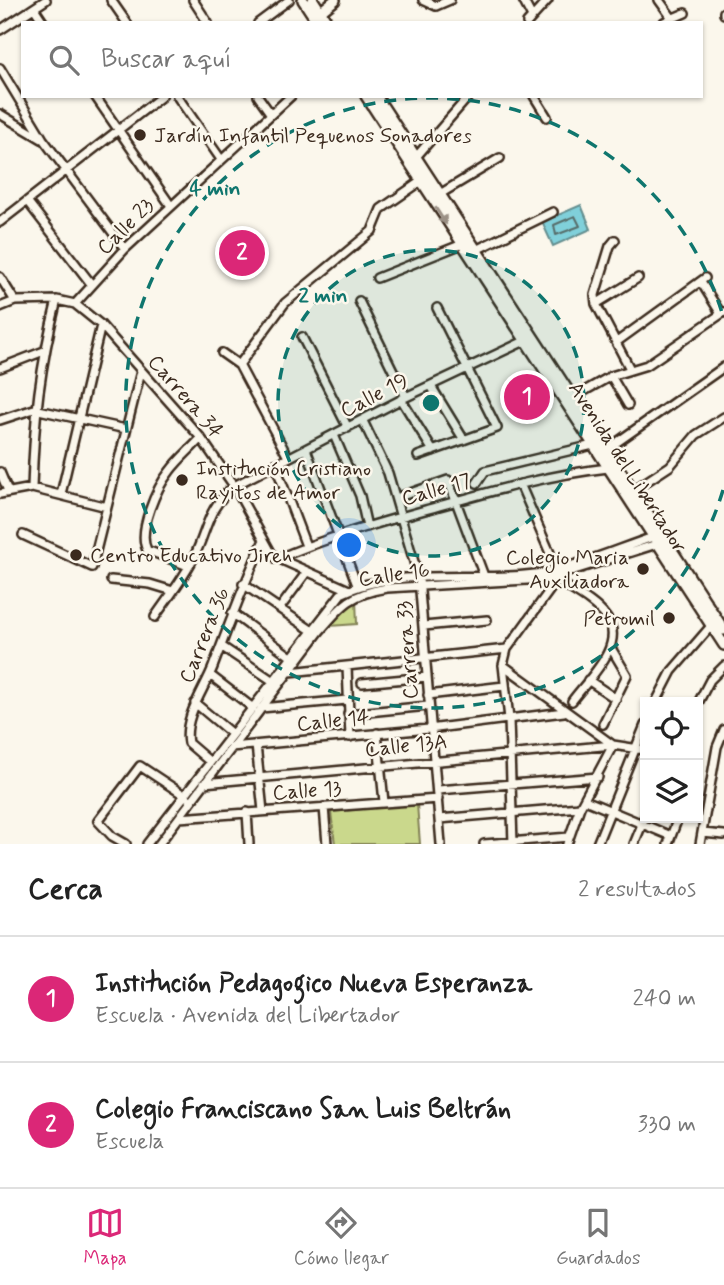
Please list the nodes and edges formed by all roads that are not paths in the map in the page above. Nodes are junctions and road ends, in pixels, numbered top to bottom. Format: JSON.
{"nodes":[{"id":1,"x":46,"y":0,"type":"edge"},
{"id":2,"x":111,"y":0,"type":"edge"},
{"id":3,"x":193,"y":0,"type":"edge"},
{"id":4,"x":289,"y":0,"type":"edge"},
{"id":5,"x":303,"y":0,"type":"edge"},
{"id":6,"x":335,"y":0,"type":"edge"},
{"id":7,"x":423,"y":0,"type":"edge"},
{"id":8,"x":450,"y":0,"type":"edge"},
{"id":9,"x":523,"y":0,"type":"edge"},
{"id":10,"x":548,"y":0,"type":"edge"},
{"id":11,"x":659,"y":0,"type":"edge"},
{"id":12,"x":34,"y":8,"type":"junction"},
{"id":13,"x":316,"y":9,"type":"edge"},
{"id":14,"x":685,"y":13,"type":"dead end"},
{"id":15,"x":530,"y":20,"type":"edge"},
{"id":16,"x":668,"y":20,"type":"edge"},
{"id":17,"x":43,"y":21,"type":"edge"},
{"id":18,"x":126,"y":21,"type":"edge"},
{"id":19,"x":207,"y":21,"type":"edge"},
{"id":20,"x":261,"y":21,"type":"edge"},
{"id":21,"x":0,"y":30,"type":"edge"},
{"id":22,"x":0,"y":68,"type":"edge"},
{"id":23,"x":96,"y":98,"type":"edge"},
{"id":24,"x":159,"y":98,"type":"edge"},
{"id":25,"x":178,"y":98,"type":"edge"},
{"id":26,"x":259,"y":98,"type":"edge"},
{"id":27,"x":289,"y":98,"type":"edge"},
{"id":28,"x":367,"y":98,"type":"edge"},
{"id":29,"x":377,"y":98,"type":"edge"},
{"id":30,"x":467,"y":98,"type":"edge"},
{"id":31,"x":535,"y":98,"type":"edge"},
{"id":32,"x":270,"y":113,"type":"junction"},
{"id":33,"x":0,"y":114,"type":"edge"},
{"id":34,"x":547,"y":117,"type":"dead end"},
{"id":35,"x":119,"y":130,"type":"junction"},
{"id":36,"x":43,"y":139,"type":"junction"},
{"id":37,"x":416,"y":157,"type":"junction"},
{"id":38,"x":220,"y":158,"type":"junction"},
{"id":39,"x":500,"y":158,"type":"dead end"},
{"id":40,"x":66,"y":172,"type":"junction"},
{"id":41,"x":420,"y":182,"type":"junction"},
{"id":42,"x":440,"y":194,"type":"junction"},
{"id":43,"x":27,"y":201,"type":"junction"},
{"id":44,"x":171,"y":206,"type":"junction"},
{"id":45,"x":553,"y":212,"type":"dead end"},
{"id":46,"x":0,"y":222,"type":"edge"},
{"id":47,"x":615,"y":240,"type":"dead end"},
{"id":48,"x":460,"y":245,"type":"junction"},
{"id":49,"x":125,"y":249,"type":"junction"},
{"id":50,"x":476,"y":250,"type":"junction"},
{"id":51,"x":0,"y":277,"type":"edge"},
{"id":52,"x":377,"y":278,"type":"dead end"},
{"id":53,"x":639,"y":278,"type":"dead end"},
{"id":54,"x":92,"y":285,"type":"junction"},
{"id":55,"x":57,"y":300,"type":"junction"},
{"id":56,"x":15,"y":301,"type":"junction"},
{"id":57,"x":359,"y":302,"type":"dead end"},
{"id":58,"x":75,"y":304,"type":"junction"},
{"id":59,"x":596,"y":304,"type":"junction"},
{"id":60,"x":0,"y":307,"type":"edge"},
{"id":61,"x":437,"y":308,"type":"dead end"},
{"id":62,"x":722,"y":313,"type":"edge"},
{"id":63,"x":101,"y":325,"type":"junction"},
{"id":64,"x":302,"y":337,"type":"dead end"},
{"id":65,"x":529,"y":339,"type":"junction"},
{"id":66,"x":618,"y":341,"type":"junction"},
{"id":67,"x":44,"y":351,"type":"junction"},
{"id":68,"x":222,"y":352,"type":"dead end"},
{"id":69,"x":239,"y":365,"type":"junction"},
{"id":70,"x":724,"y":367,"type":"edge"},
{"id":71,"x":0,"y":368,"type":"edge"},
{"id":72,"x":630,"y":369,"type":"junction"},
{"id":73,"x":141,"y":370,"type":"junction"},
{"id":74,"x":466,"y":370,"type":"junction"},
{"id":75,"x":611,"y":376,"type":"junction"},
{"id":76,"x":431,"y":386,"type":"junction"},
{"id":77,"x":404,"y":398,"type":"junction"},
{"id":78,"x":572,"y":398,"type":"junction"},
{"id":79,"x":628,"y":405,"type":"dead end"},
{"id":80,"x":34,"y":409,"type":"junction"},
{"id":81,"x":724,"y":416,"type":"edge"},
{"id":82,"x":79,"y":419,"type":"junction"},
{"id":83,"x":0,"y":420,"type":"edge"},
{"id":84,"x":363,"y":421,"type":"junction"},
{"id":85,"x":348,"y":428,"type":"junction"},
{"id":86,"x":126,"y":429,"type":"junction"},
{"id":87,"x":334,"y":435,"type":"junction"},
{"id":88,"x":201,"y":438,"type":"junction"},
{"id":89,"x":464,"y":440,"type":"junction"},
{"id":90,"x":593,"y":445,"type":"junction"},
{"id":91,"x":306,"y":449,"type":"junction"},
{"id":92,"x":606,"y":450,"type":"junction"},
{"id":93,"x":433,"y":451,"type":"junction"},
{"id":94,"x":418,"y":456,"type":"dead end"},
{"id":95,"x":288,"y":457,"type":"junction"},
{"id":96,"x":275,"y":464,"type":"junction"},
{"id":97,"x":608,"y":468,"type":"junction"},
{"id":98,"x":0,"y":472,"type":"edge"},
{"id":99,"x":477,"y":483,"type":"dead end"},
{"id":100,"x":520,"y":484,"type":"junction"},
{"id":101,"x":234,"y":486,"type":"junction"},
{"id":102,"x":32,"y":488,"type":"junction"},
{"id":103,"x":632,"y":491,"type":"junction"},
{"id":104,"x":4,"y":492,"type":"edge"},
{"id":105,"x":61,"y":494,"type":"junction"},
{"id":106,"x":396,"y":498,"type":"junction"},
{"id":107,"x":457,"y":501,"type":"junction"},
{"id":108,"x":107,"y":507,"type":"junction"},
{"id":109,"x":401,"y":517,"type":"junction"},
{"id":110,"x":367,"y":527,"type":"junction"},
{"id":111,"x":23,"y":534,"type":"dead end"},
{"id":112,"x":340,"y":535,"type":"junction"},
{"id":113,"x":659,"y":539,"type":"junction"},
{"id":114,"x":263,"y":542,"type":"junction"},
{"id":115,"x":306,"y":547,"type":"junction"},
{"id":116,"x":277,"y":559,"type":"junction"},
{"id":117,"x":188,"y":566,"type":"junction"},
{"id":118,"x":306,"y":573,"type":"junction"},
{"id":119,"x":559,"y":575,"type":"junction"},
{"id":120,"x":484,"y":576,"type":"junction"},
{"id":121,"x":111,"y":580,"type":"dead end"},
{"id":122,"x":419,"y":583,"type":"junction"},
{"id":123,"x":243,"y":584,"type":"junction"},
{"id":124,"x":357,"y":585,"type":"junction"},
{"id":125,"x":349,"y":590,"type":"junction"},
{"id":126,"x":173,"y":591,"type":"junction"},
{"id":127,"x":280,"y":608,"type":"junction"},
{"id":128,"x":232,"y":613,"type":"junction"},
{"id":129,"x":155,"y":617,"type":"dead end"},
{"id":130,"x":487,"y":620,"type":"dead end"},
{"id":131,"x":424,"y":625,"type":"junction"},
{"id":132,"x":711,"y":626,"type":"junction"},
{"id":133,"x":311,"y":630,"type":"junction"},
{"id":134,"x":724,"y":630,"type":"edge"},
{"id":135,"x":724,"y":645,"type":"edge"},
{"id":136,"x":221,"y":646,"type":"junction"},
{"id":137,"x":611,"y":648,"type":"junction"},
{"id":138,"x":506,"y":649,"type":"junction"},
{"id":139,"x":290,"y":656,"type":"junction"},
{"id":140,"x":426,"y":659,"type":"junction"},
{"id":141,"x":503,"y":665,"type":"junction"},
{"id":142,"x":724,"y":666,"type":"edge"},
{"id":143,"x":347,"y":667,"type":"junction"},
{"id":144,"x":290,"y":672,"type":"junction"},
{"id":145,"x":210,"y":675,"type":"junction"},
{"id":146,"x":427,"y":677,"type":"junction"},
{"id":147,"x":588,"y":680,"type":"junction"},
{"id":148,"x":273,"y":681,"type":"junction"},
{"id":149,"x":362,"y":682,"type":"dead end"},
{"id":150,"x":504,"y":686,"type":"junction"},
{"id":151,"x":428,"y":695,"type":"junction"},
{"id":152,"x":659,"y":697,"type":"edge"},
{"id":153,"x":701,"y":697,"type":"edge"},
{"id":154,"x":616,"y":699,"type":"junction"},
{"id":155,"x":347,"y":700,"type":"junction"},
{"id":156,"x":572,"y":701,"type":"dead end"},
{"id":157,"x":195,"y":704,"type":"junction"},
{"id":158,"x":428,"y":706,"type":"junction"},
{"id":159,"x":257,"y":708,"type":"junction"},
{"id":160,"x":564,"y":712,"type":"junction"},
{"id":161,"x":348,"y":714,"type":"junction"},
{"id":162,"x":509,"y":719,"type":"junction"},
{"id":163,"x":603,"y":724,"type":"dead end"},
{"id":164,"x":429,"y":729,"type":"junction"},
{"id":165,"x":724,"y":730,"type":"edge"},
{"id":166,"x":377,"y":733,"type":"junction"},
{"id":167,"x":232,"y":734,"type":"junction"},
{"id":168,"x":640,"y":736,"type":"edge"},
{"id":169,"x":350,"y":737,"type":"junction"},
{"id":170,"x":256,"y":745,"type":"junction"},
{"id":171,"x":613,"y":745,"type":"junction"},
{"id":172,"x":635,"y":746,"type":"junction"},
{"id":173,"x":231,"y":747,"type":"junction"},
{"id":174,"x":640,"y":748,"type":"edge"},
{"id":175,"x":720,"y":749,"type":"edge"},
{"id":176,"x":511,"y":753,"type":"junction"},
{"id":177,"x":433,"y":760,"type":"junction"},
{"id":178,"x":209,"y":761,"type":"junction"},
{"id":179,"x":381,"y":766,"type":"junction"},
{"id":180,"x":261,"y":776,"type":"junction"},
{"id":181,"x":598,"y":777,"type":"junction"},
{"id":182,"x":204,"y":783,"type":"junction"},
{"id":183,"x":511,"y":783,"type":"junction"},
{"id":184,"x":438,"y":794,"type":"junction"},
{"id":185,"x":188,"y":797,"type":"junction"},
{"id":186,"x":384,"y":802,"type":"junction"},
{"id":187,"x":582,"y":804,"type":"junction"},
{"id":188,"x":324,"y":807,"type":"junction"},
{"id":189,"x":264,"y":811,"type":"junction"},
{"id":190,"x":611,"y":811,"type":"junction"},
{"id":191,"x":247,"y":812,"type":"junction"},
{"id":192,"x":511,"y":813,"type":"junction"},
{"id":193,"x":179,"y":818,"type":"junction"},
{"id":194,"x":640,"y":819,"type":"edge"},
{"id":195,"x":439,"y":820,"type":"junction"},
{"id":196,"x":643,"y":823,"type":"edge"},
{"id":197,"x":648,"y":823,"type":"edge"},
{"id":198,"x":676,"y":823,"type":"edge"},
{"id":199,"x":702,"y":833,"type":"junction"},
{"id":200,"x":724,"y":835,"type":"edge"},
{"id":201,"x":670,"y":840,"type":"edge"},
{"id":202,"x":568,"y":841,"type":"edge"},
{"id":203,"x":513,"y":843,"type":"edge"},
{"id":204,"x":126,"y":844,"type":"edge"},
{"id":205,"x":147,"y":844,"type":"edge"},
{"id":206,"x":159,"y":844,"type":"edge"},
{"id":207,"x":249,"y":844,"type":"edge"},
{"id":208,"x":327,"y":844,"type":"edge"},
{"id":209,"x":441,"y":844,"type":"edge"},
{"id":210,"x":484,"y":844,"type":"edge"},
{"id":211,"x":597,"y":844,"type":"edge"},
{"id":212,"x":634,"y":844,"type":"edge"},
{"id":213,"x":700,"y":844,"type":"edge"}],
"edges":[{"from":1,"to":12,"type":"street"},
{"from":2,"to":18,"type":"street"},
{"from":3,"to":19,"type":"street"},
{"from":4,"to":20,"type":"street"},
{"from":5,"to":13,"type":"main road"},
{"from":6,"to":13,"type":"main road"},
{"from":7,"to":8,"type":"street"},
{"from":9,"to":15,"type":"street"},
{"from":10,"to":15,"type":"street"},
{"from":11,"to":16,"type":"street"},
{"from":12,"to":17,"type":"street"},
{"from":12,"to":21,"type":"street"},
{"from":14,"to":16,"type":"street"},
{"from":22,"to":36,"type":"street"},
{"from":23,"to":35,"type":"street"},
{"from":24,"to":35,"type":"street"},
{"from":25,"to":38,"type":"street"},
{"from":26,"to":32,"type":"street"},
{"from":27,"to":32,"type":"street","name":"Calle 23"},
{"from":28,"to":41,"type":"main road","name":"Avenida del Libertador"},
{"from":29,"to":37,"type":"main road","name":"Avenida del Libertador"},
{"from":30,"to":37,"type":"street"},
{"from":31,"to":34,"type":"street"},
{"from":32,"to":38,"type":"street","name":"Calle 23"},
{"from":33,"to":36,"type":"street"},
{"from":35,"to":40,"type":"street"},
{"from":35,"to":44,"type":"street"},
{"from":36,"to":40,"type":"street"},
{"from":37,"to":42,"type":"main road","name":"Avenida del Libertador"},
{"from":38,"to":44,"type":"street","name":"Calle 23"},
{"from":39,"to":42,"type":"street"},
{"from":40,"to":43,"type":"street"},
{"from":40,"to":49,"type":"street"},
{"from":41,"to":48,"type":"main road","name":"Avenida del Libertador","one_way":true},
{"from":41,"to":69,"type":"street"},
{"from":42,"to":50,"type":"main road","name":"Avenida del Libertador"},
{"from":43,"to":46,"type":"street"},
{"from":43,"to":54,"type":"street"},
{"from":44,"to":49,"type":"street","name":"Calle 23"},
{"from":45,"to":50,"type":"street"},
{"from":47,"to":59,"type":"street"},
{"from":48,"to":52,"type":"street"},
{"from":48,"to":65,"type":"main road","name":"Avenida del Libertador"},
{"from":49,"to":54,"type":"street","name":"Calle 23"},
{"from":50,"to":65,"type":"main road","name":"Avenida del Libertador"},
{"from":51,"to":56,"type":"street"},
{"from":53,"to":59,"type":"street"},
{"from":54,"to":58,"type":"street","name":"Calle 23"},
{"from":55,"to":56,"type":"street"},
{"from":55,"to":58,"type":"street"},
{"from":55,"to":67,"type":"street"},
{"from":56,"to":60,"type":"street"},
{"from":57,"to":77,"type":"street"},
{"from":58,"to":63,"type":"street","name":"Carrera 34"},
{"from":59,"to":66,"type":"street"},
{"from":61,"to":74,"type":"street"},
{"from":62,"to":66,"type":"street"},
{"from":62,"to":72,"type":"street"},
{"from":63,"to":73,"type":"street","name":"Carrera 34"},
{"from":63,"to":82,"type":"street"},
{"from":64,"to":85,"type":"street"},
{"from":65,"to":74,"type":"street","name":"Calle 19"},
{"from":65,"to":78,"type":"main road","name":"Avenida del Libertador"},
{"from":65,"to":90,"type":"main road","name":"Avenida del Libertador"},
{"from":66,"to":72,"type":"street"},
{"from":67,"to":71,"type":"street"},
{"from":67,"to":80,"type":"street"},
{"from":68,"to":69,"type":"street"},
{"from":69,"to":95,"type":"street"},
{"from":70,"to":92,"type":"street"},
{"from":72,"to":75,"type":"street"},
{"from":73,"to":86,"type":"street"},
{"from":73,"to":88,"type":"street","name":"Carrera 34"},
{"from":74,"to":76,"type":"street","name":"Calle 19"},
{"from":74,"to":89,"type":"street"},
{"from":75,"to":78,"type":"street"},
{"from":75,"to":79,"type":"street"},
{"from":76,"to":77,"type":"street","name":"Calle 19"},
{"from":76,"to":89,"type":"street"},
{"from":77,"to":84,"type":"street","name":"Calle 19"},
{"from":77,"to":93,"type":"street"},
{"from":78,"to":92,"type":"main road","name":"Avenida del Libertador"},
{"from":80,"to":82,"type":"street"},
{"from":80,"to":83,"type":"street"},
{"from":80,"to":102,"type":"street"},
{"from":81,"to":103,"type":"street"},
{"from":82,"to":86,"type":"street"},
{"from":82,"to":105,"type":"street"},
{"from":84,"to":85,"type":"street","name":"Calle 19"},
{"from":84,"to":106,"type":"street","name":"Carrera 33"},
{"from":85,"to":87,"type":"street","name":"Calle 19"},
{"from":86,"to":108,"type":"street"},
{"from":87,"to":91,"type":"street","name":"Calle 19"},
{"from":87,"to":110,"type":"street"},
{"from":88,"to":101,"type":"street","name":"Carrera 34"},
{"from":88,"to":117,"type":"street"},
{"from":89,"to":93,"type":"street"},
{"from":90,"to":97,"type":"main road","name":"Avenida del Libertador"},
{"from":90,"to":99,"type":"street"},
{"from":91,"to":95,"type":"street","name":"Calle 19"},
{"from":91,"to":112,"type":"street"},
{"from":92,"to":103,"type":"main road","name":"Avenida del Libertador"},
{"from":93,"to":94,"type":"street"},
{"from":95,"to":96,"type":"street","name":"Calle 19"},
{"from":96,"to":101,"type":"street","name":"Calle 19"},
{"from":96,"to":115,"type":"street"},
{"from":97,"to":100,"type":"street","name":"Calle 17"},
{"from":97,"to":113,"type":"main road","name":"Avenida del Libertador"},
{"from":98,"to":104,"type":"street"},
{"from":100,"to":107,"type":"street","name":"Calle 17"},
{"from":100,"to":119,"type":"street"},
{"from":101,"to":114,"type":"street","name":"Carrera 34"},
{"from":101,"to":117,"type":"street"},
{"from":102,"to":104,"type":"street"},
{"from":102,"to":105,"type":"street"},
{"from":103,"to":113,"type":"main road","name":"Avenida del Libertador"},
{"from":105,"to":108,"type":"street"},
{"from":106,"to":107,"type":"street"},
{"from":106,"to":109,"type":"street","name":"Carrera 33"},
{"from":107,"to":109,"type":"street","name":"Calle 17"},
{"from":107,"to":120,"type":"street"},
{"from":108,"to":111,"type":"street"},
{"from":109,"to":110,"type":"street","name":"Calle 17"},
{"from":109,"to":122,"type":"street","name":"Carrera 33"},
{"from":110,"to":112,"type":"street","name":"Calle 17"},
{"from":112,"to":115,"type":"street","name":"Calle 17"},
{"from":112,"to":124,"type":"street"},
{"from":113,"to":119,"type":"street","name":"Calle 16"},
{"from":113,"to":132,"type":"main road","name":"Avenida del Libertador"},
{"from":113,"to":134,"type":"main road"},
{"from":114,"to":116,"type":"street","name":"Carrera 34"},
{"from":114,"to":123,"type":"street","name":"Carrera 36"},
{"from":115,"to":116,"type":"street","name":"Calle 17"},
{"from":116,"to":118,"type":"street","name":"Calle 16"},
{"from":117,"to":126,"type":"street"},
{"from":118,"to":125,"type":"street","name":"Calle 16"},
{"from":118,"to":127,"type":"street"},
{"from":119,"to":120,"type":"street","name":"Calle 16"},
{"from":119,"to":122,"type":"street","name":"Calle 16"},
{"from":119,"to":137,"type":"street"},
{"from":119,"to":138,"type":"street"},
{"from":120,"to":122,"type":"street","name":"Calle 16"},
{"from":121,"to":126,"type":"street"},
{"from":122,"to":124,"type":"street","name":"Calle 16"},
{"from":122,"to":131,"type":"street","name":"Carrera 33"},
{"from":122,"to":144,"type":"street","name":"Calle 16"},
{"from":123,"to":127,"type":"street"},
{"from":123,"to":128,"type":"street","name":"Carrera 36"},
{"from":124,"to":125,"type":"street","name":"Calle 16"},
{"from":125,"to":133,"type":"street","name":"Calle 16"},
{"from":126,"to":129,"type":"street"},
{"from":127,"to":133,"type":"street"},
{"from":128,"to":136,"type":"street","name":"Carrera 36"},
{"from":128,"to":139,"type":"street"},
{"from":130,"to":131,"type":"street"},
{"from":131,"to":140,"type":"street","name":"Carrera 33"},
{"from":132,"to":135,"type":"main road","name":"Avenida del Libertador"},
{"from":132,"to":152,"type":"street"},
{"from":133,"to":139,"type":"street","name":"Calle 16"},
{"from":136,"to":145,"type":"street","name":"Carrera 36"},
{"from":136,"to":148,"type":"street"},
{"from":137,"to":147,"type":"street"},
{"from":137,"to":154,"type":"street"},
{"from":138,"to":140,"type":"street"},
{"from":138,"to":141,"type":"street"},
{"from":139,"to":148,"type":"street","name":"Calle 16"},
{"from":140,"to":143,"type":"street"},
{"from":140,"to":146,"type":"street","name":"Carrera 33"},
{"from":141,"to":150,"type":"street"},
{"from":141,"to":160,"type":"street"},
{"from":142,"to":153,"type":"street"},
{"from":143,"to":144,"type":"street"},
{"from":143,"to":155,"type":"street"},
{"from":144,"to":159,"type":"street","name":"Calle 16"},
{"from":145,"to":157,"type":"street","name":"Carrera 36"},
{"from":145,"to":159,"type":"street"},
{"from":146,"to":149,"type":"street"},
{"from":146,"to":151,"type":"street","name":"Carrera 33"},
{"from":147,"to":154,"type":"street"},
{"from":147,"to":156,"type":"street"},
{"from":148,"to":159,"type":"street","name":"Calle 16"},
{"from":150,"to":151,"type":"street"},
{"from":150,"to":162,"type":"street"},
{"from":151,"to":158,"type":"street","name":"Carrera 33"},
{"from":154,"to":163,"type":"street"},
{"from":155,"to":159,"type":"street"},
{"from":155,"to":161,"type":"street"},
{"from":157,"to":167,"type":"street"},
{"from":157,"to":178,"type":"street","name":"Carrera 36"},
{"from":158,"to":161,"type":"street"},
{"from":158,"to":164,"type":"street","name":"Carrera 33"},
{"from":159,"to":167,"type":"street","name":"Calle 16"},
{"from":159,"to":173,"type":"street","name":"Calle 16"},
{"from":160,"to":162,"type":"street","name":"Calle 14"},
{"from":160,"to":171,"type":"street"},
{"from":161,"to":169,"type":"street"},
{"from":162,"to":164,"type":"street","name":"Calle 14"},
{"from":162,"to":176,"type":"street"},
{"from":164,"to":166,"type":"street","name":"Calle 14"},
{"from":164,"to":177,"type":"street","name":"Carrera 33"},
{"from":165,"to":175,"type":"street"},
{"from":166,"to":169,"type":"street","name":"Calle 14"},
{"from":166,"to":179,"type":"street"},
{"from":167,"to":178,"type":"street","name":"Calle 16"},
{"from":168,"to":172,"type":"street"},
{"from":169,"to":170,"type":"street","name":"Calle 14"},
{"from":170,"to":173,"type":"street","name":"Calle 14"},
{"from":170,"to":180,"type":"street"},
{"from":171,"to":172,"type":"street","name":"Calle 13A"},
{"from":171,"to":176,"type":"street","name":"Calle 13A"},
{"from":171,"to":181,"type":"street"},
{"from":172,"to":174,"type":"street","name":"Calle 13A"},
{"from":172,"to":190,"type":"street"},
{"from":173,"to":182,"type":"street","name":"Calle 16"},
{"from":175,"to":199,"type":"street"},
{"from":176,"to":177,"type":"street","name":"Calle 13A"},
{"from":176,"to":183,"type":"street"},
{"from":177,"to":179,"type":"street","name":"Calle 13A"},
{"from":177,"to":184,"type":"street","name":"Carrera 33"},
{"from":178,"to":185,"type":"street","name":"Calle 16"},
{"from":179,"to":180,"type":"street","name":"Calle 13A"},
{"from":179,"to":186,"type":"street"},
{"from":180,"to":182,"type":"street","name":"Calle 13A"},
{"from":180,"to":189,"type":"street"},
{"from":181,"to":183,"type":"street","name":"Calle 13"},
{"from":181,"to":187,"type":"street"},
{"from":182,"to":185,"type":"street","name":"Calle 16"},
{"from":183,"to":184,"type":"street","name":"Calle 13"},
{"from":183,"to":192,"type":"street"},
{"from":184,"to":186,"type":"street","name":"Calle 13"},
{"from":184,"to":195,"type":"street","name":"Carrera 33"},
{"from":185,"to":193,"type":"street","name":"Calle 16"},
{"from":185,"to":204,"type":"street"},
{"from":185,"to":205,"type":"street","name":"Calle 16"},
{"from":186,"to":188,"type":"street","name":"Calle 13"},
{"from":187,"to":190,"type":"street"},
{"from":187,"to":192,"type":"street"},
{"from":187,"to":202,"type":"street"},
{"from":188,"to":189,"type":"street","name":"Calle 13"},
{"from":188,"to":208,"type":"street"},
{"from":189,"to":191,"type":"street","name":"Calle 13"},
{"from":190,"to":194,"type":"street"},
{"from":190,"to":211,"type":"street"},
{"from":191,"to":193,"type":"street","name":"Calle 13"},
{"from":191,"to":207,"type":"street"},
{"from":192,"to":195,"type":"street"},
{"from":192,"to":203,"type":"street"},
{"from":193,"to":206,"type":"street","name":"Calle 16"},
{"from":195,"to":209,"type":"street","name":"Carrera 33"},
{"from":196,"to":212,"type":"street"},
{"from":197,"to":201,"type":"street"},
{"from":198,"to":201,"type":"street"},
{"from":199,"to":200,"type":"street"},
{"from":199,"to":213,"type":"street"},
{"from":202,"to":203,"type":"street"},
{"from":203,"to":210,"type":"street"}]}
